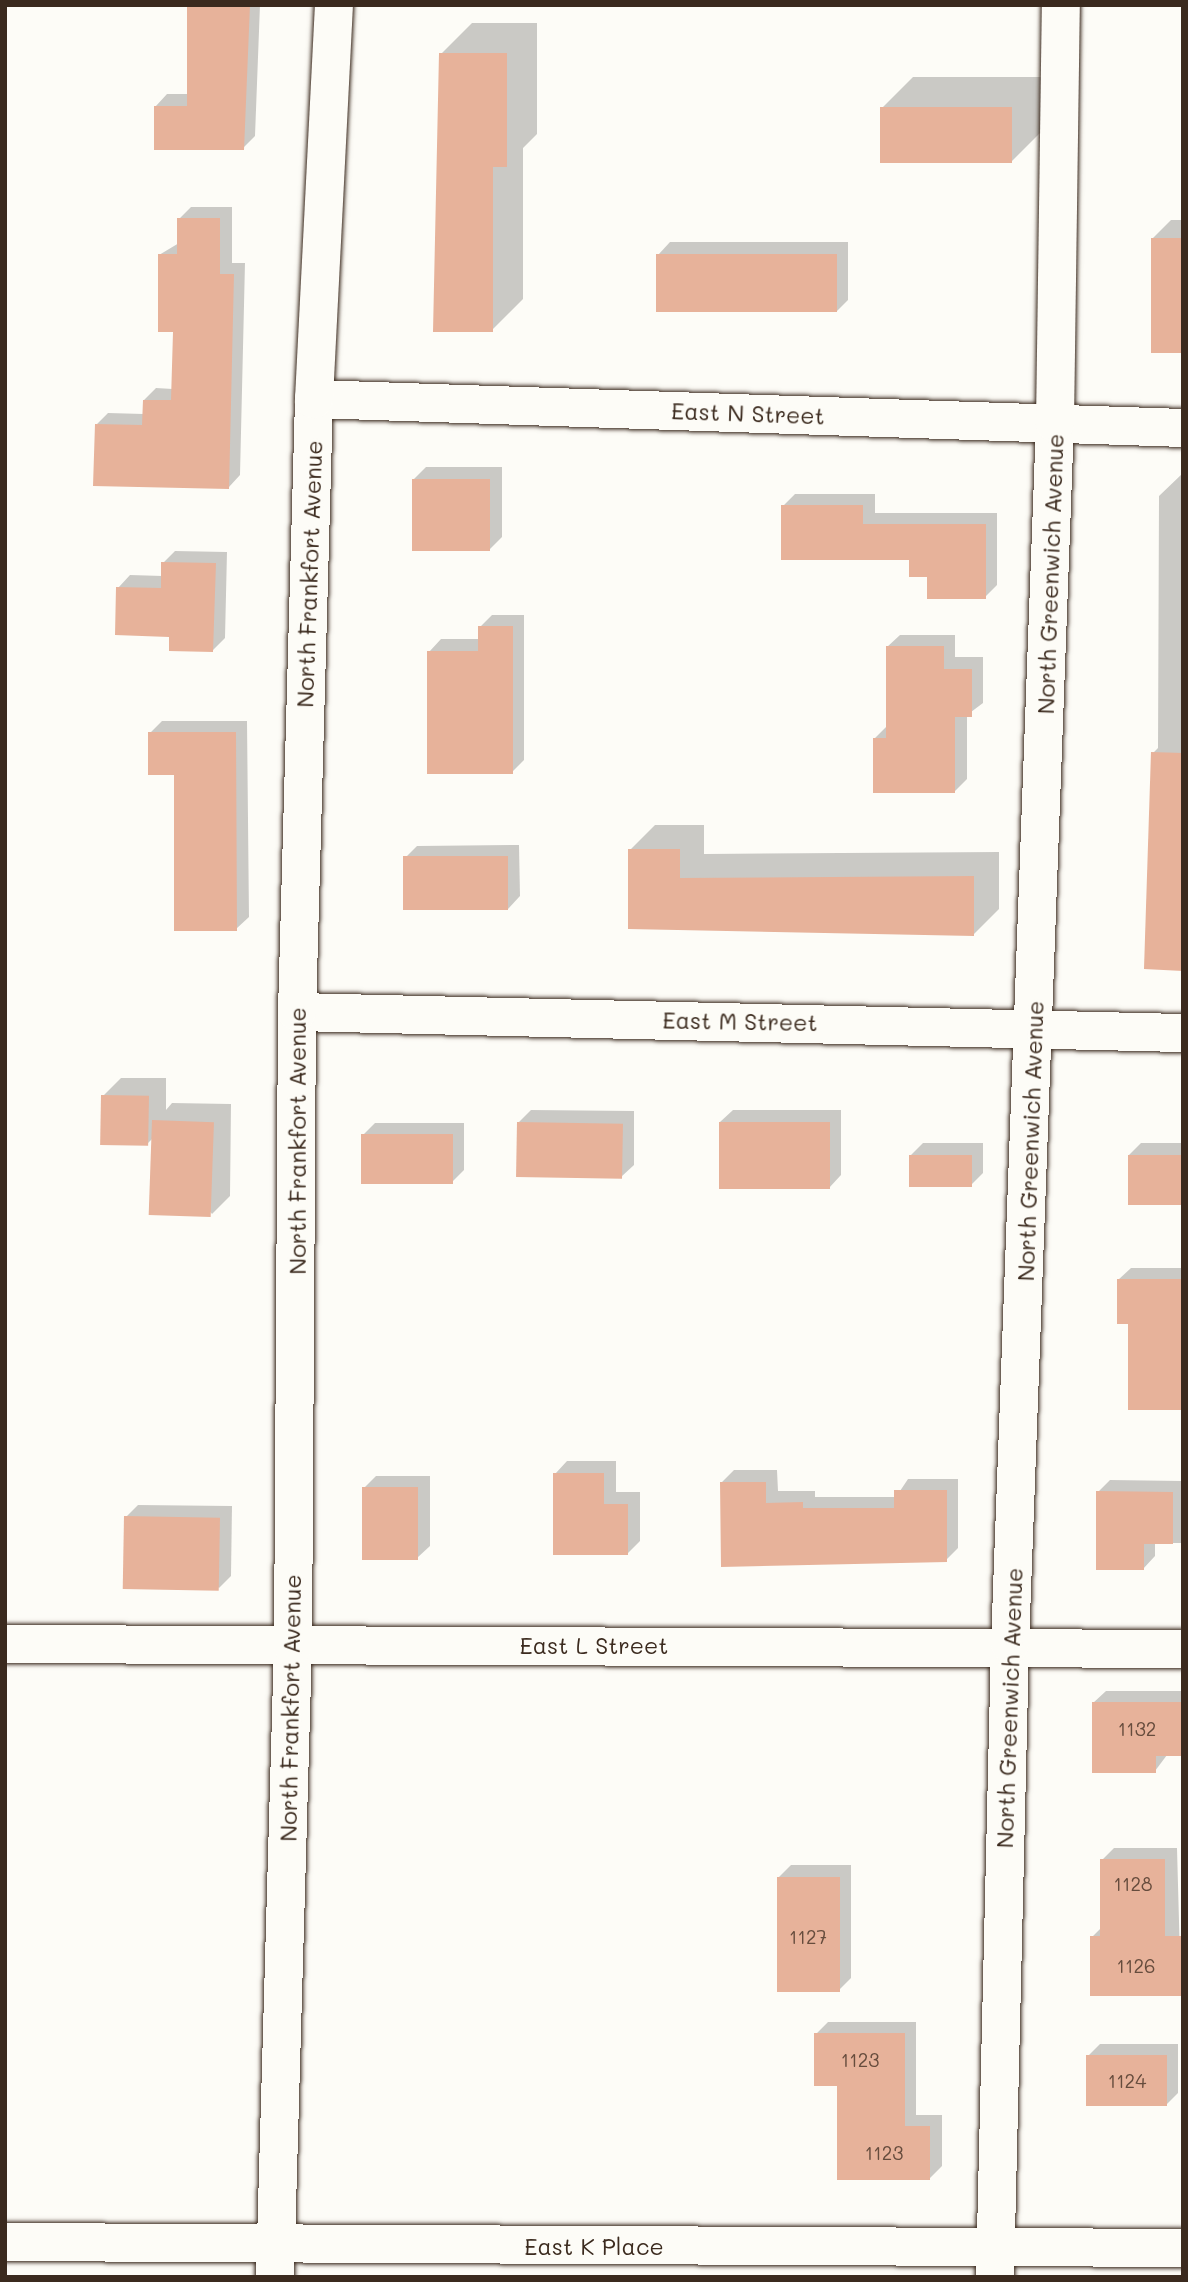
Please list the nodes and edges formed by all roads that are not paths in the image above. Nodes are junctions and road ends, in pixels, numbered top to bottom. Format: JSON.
{"nodes":[{"id":1,"x":334,"y":5,"type":"edge"},
{"id":2,"x":1061,"y":5,"type":"edge"},
{"id":3,"x":314,"y":399,"type":"junction"},
{"id":4,"x":1055,"y":423,"type":"junction"},
{"id":5,"x":1183,"y":428,"type":"edge"},
{"id":6,"x":297,"y":1012,"type":"junction"},
{"id":7,"x":1035,"y":1027,"type":"junction"},
{"id":8,"x":1183,"y":1033,"type":"edge"},
{"id":9,"x":5,"y":1644,"type":"edge"},
{"id":10,"x":1010,"y":1644,"type":"junction"},
{"id":11,"x":293,"y":1646,"type":"junction"},
{"id":12,"x":1183,"y":1649,"type":"edge"},
{"id":13,"x":5,"y":2242,"type":"edge"},
{"id":14,"x":1183,"y":2248,"type":"edge"},
{"id":15,"x":276,"y":2261,"type":"edge"},
{"id":16,"x":995,"y":2262,"type":"edge"}],
"edges":[{"from":1,"to":3,"type":"street","name":"North Frankfort Avenue"},
{"from":2,"to":4,"type":"street","name":"North Greenwich Avenue"},
{"from":3,"to":4,"type":"street","name":"East N Street"},
{"from":3,"to":6,"type":"street","name":"North Frankfort Avenue"},
{"from":4,"to":5,"type":"street","name":"East N Street"},
{"from":4,"to":7,"type":"street","name":"North Greenwich Avenue"},
{"from":6,"to":7,"type":"street","name":"East M Street"},
{"from":6,"to":11,"type":"street","name":"North Frankfort Avenue"},
{"from":7,"to":8,"type":"street","name":"East M Street"},
{"from":7,"to":10,"type":"street","name":"North Greenwich Avenue"},
{"from":9,"to":11,"type":"street","name":"East L Street"},
{"from":10,"to":11,"type":"street","name":"East L Street"},
{"from":10,"to":12,"type":"street","name":"East L Street"},
{"from":10,"to":16,"type":"street","name":"North Greenwich Avenue"},
{"from":11,"to":15,"type":"street","name":"North Frankfort Avenue"},
{"from":13,"to":15,"type":"street","name":"East K Place"},
{"from":14,"to":16,"type":"street","name":"East K Place"},
{"from":15,"to":16,"type":"street","name":"East K Place"}]}
